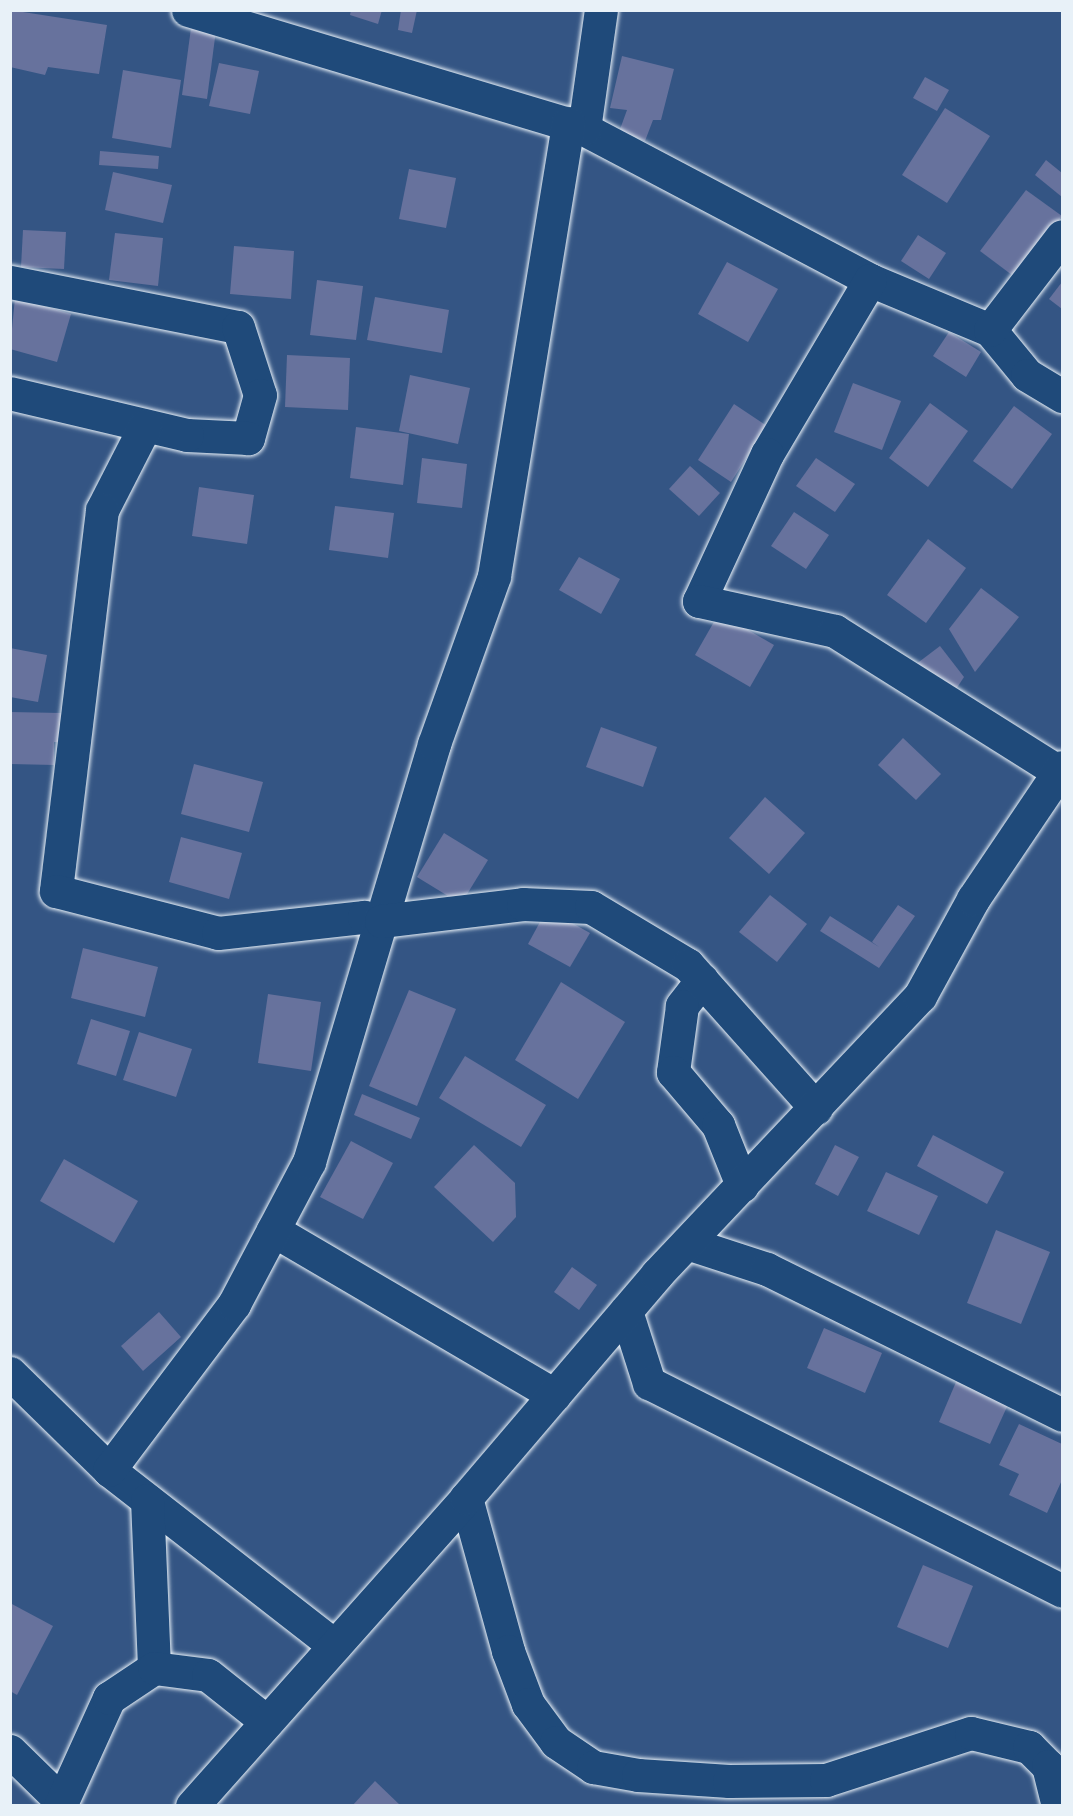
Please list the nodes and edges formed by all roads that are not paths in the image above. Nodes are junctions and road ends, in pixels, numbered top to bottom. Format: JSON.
{"nodes":[{"id":1,"x":188,"y":10,"type":"edge"},
{"id":2,"x":601,"y":10,"type":"edge"},
{"id":3,"x":576,"y":126,"type":"junction"},
{"id":4,"x":1062,"y":236,"type":"edge"},
{"id":5,"x":870,"y":280,"type":"junction"},
{"id":6,"x":10,"y":282,"type":"edge"},
{"id":7,"x":990,"y":330,"type":"junction"},
{"id":8,"x":10,"y":393,"type":"edge"},
{"id":9,"x":1062,"y":396,"type":"edge"},
{"id":10,"x":145,"y":426,"type":"junction"},
{"id":11,"x":1060,"y":769,"type":"edge"},
{"id":12,"x":381,"y":921,"type":"junction"},
{"id":13,"x":702,"y":980,"type":"junction"},
{"id":14,"x":816,"y":1108,"type":"junction"},
{"id":15,"x":742,"y":1185,"type":"junction"},
{"id":16,"x":273,"y":1230,"type":"junction"},
{"id":17,"x":687,"y":1243,"type":"junction"},
{"id":18,"x":626,"y":1311,"type":"junction"},
{"id":19,"x":10,"y":1373,"type":"edge"},
{"id":20,"x":554,"y":1395,"type":"junction"},
{"id":21,"x":1062,"y":1415,"type":"edge"},
{"id":22,"x":109,"y":1470,"type":"junction"},
{"id":23,"x":466,"y":1498,"type":"junction"},
{"id":24,"x":147,"y":1500,"type":"junction"},
{"id":25,"x":1062,"y":1592,"type":"edge"},
{"id":26,"x":335,"y":1646,"type":"junction"},
{"id":27,"x":154,"y":1668,"type":"junction"},
{"id":28,"x":267,"y":1722,"type":"junction"},
{"id":29,"x":10,"y":1751,"type":"edge"},
{"id":30,"x":61,"y":1804,"type":"edge"},
{"id":31,"x":192,"y":1806,"type":"edge"},
{"id":32,"x":1058,"y":1806,"type":"edge"}],
"edges":[{"from":1,"to":3,"type":"street"},
{"from":2,"to":3,"type":"street"},
{"from":3,"to":5,"type":"street"},
{"from":3,"to":12,"type":"street"},
{"from":4,"to":7,"type":"street"},
{"from":5,"to":7,"type":"street"},
{"from":5,"to":11,"type":"street"},
{"from":6,"to":10,"type":"street"},
{"from":7,"to":9,"type":"street"},
{"from":8,"to":10,"type":"street"},
{"from":10,"to":12,"type":"street"},
{"from":11,"to":14,"type":"street"},
{"from":12,"to":13,"type":"street"},
{"from":12,"to":16,"type":"street"},
{"from":13,"to":14,"type":"street"},
{"from":13,"to":15,"type":"street"},
{"from":14,"to":15,"type":"street"},
{"from":15,"to":17,"type":"street"},
{"from":16,"to":20,"type":"street"},
{"from":16,"to":22,"type":"street"},
{"from":17,"to":18,"type":"street"},
{"from":17,"to":21,"type":"street"},
{"from":18,"to":20,"type":"street"},
{"from":18,"to":25,"type":"street"},
{"from":19,"to":22,"type":"street"},
{"from":20,"to":23,"type":"street"},
{"from":22,"to":24,"type":"street"},
{"from":23,"to":26,"type":"street"},
{"from":23,"to":32,"type":"street"},
{"from":24,"to":26,"type":"street"},
{"from":24,"to":27,"type":"street"},
{"from":26,"to":28,"type":"street"},
{"from":27,"to":28,"type":"street"},
{"from":27,"to":30,"type":"street"},
{"from":28,"to":31,"type":"street"},
{"from":29,"to":30,"type":"street"}]}
